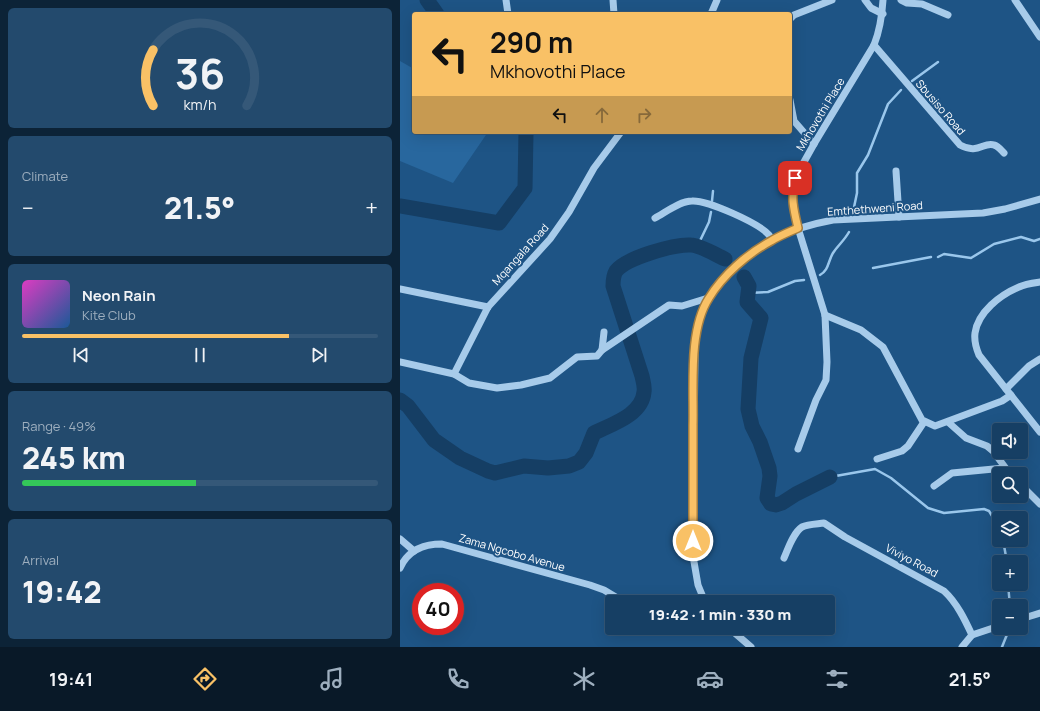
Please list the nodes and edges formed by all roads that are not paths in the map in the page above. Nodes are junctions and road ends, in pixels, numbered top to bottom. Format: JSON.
{"nodes":[{"id":1,"x":506,"y":0,"type":"edge"},
{"id":2,"x":613,"y":0,"type":"edge"},
{"id":3,"x":717,"y":0,"type":"edge"},
{"id":4,"x":832,"y":0,"type":"edge"},
{"id":5,"x":865,"y":0,"type":"edge"},
{"id":6,"x":883,"y":0,"type":"edge"},
{"id":7,"x":901,"y":0,"type":"edge"},
{"id":8,"x":1015,"y":0,"type":"edge"},
{"id":9,"x":508,"y":12,"type":"edge"},
{"id":10,"x":614,"y":12,"type":"edge"},
{"id":11,"x":712,"y":12,"type":"edge"},
{"id":12,"x":882,"y":14,"type":"junction"},
{"id":13,"x":948,"y":15,"type":"dead end"},
{"id":14,"x":792,"y":18,"type":"edge"},
{"id":15,"x":1040,"y":37,"type":"edge"},
{"id":16,"x":874,"y":45,"type":"junction"},
{"id":17,"x":792,"y":110,"type":"edge"},
{"id":18,"x":620,"y":134,"type":"edge"},
{"id":19,"x":814,"y":144,"type":"junction"},
{"id":20,"x":1004,"y":153,"type":"dead end"},
{"id":21,"x":896,"y":171,"type":"dead end"},
{"id":22,"x":1040,"y":199,"type":"edge"},
{"id":23,"x":899,"y":217,"type":"junction"},
{"id":24,"x":656,"y":218,"type":"dead end"},
{"id":25,"x":798,"y":228,"type":"junction"},
{"id":26,"x":771,"y":240,"type":"junction"},
{"id":27,"x":1040,"y":282,"type":"edge"},
{"id":28,"x":400,"y":289,"type":"edge"},
{"id":29,"x":708,"y":298,"type":"junction"},
{"id":30,"x":488,"y":307,"type":"junction"},
{"id":31,"x":825,"y":315,"type":"junction"},
{"id":32,"x":604,"y":332,"type":"dead end"},
{"id":33,"x":602,"y":350,"type":"junction"},
{"id":34,"x":1040,"y":360,"type":"edge"},
{"id":35,"x":400,"y":362,"type":"edge"},
{"id":36,"x":454,"y":374,"type":"junction"},
{"id":37,"x":1006,"y":389,"type":"junction"},
{"id":38,"x":1012,"y":395,"type":"junction"},
{"id":39,"x":924,"y":422,"type":"junction"},
{"id":40,"x":948,"y":422,"type":"junction"},
{"id":41,"x":1040,"y":432,"type":"edge"},
{"id":42,"x":798,"y":449,"type":"dead end"},
{"id":43,"x":877,"y":459,"type":"dead end"},
{"id":44,"x":1003,"y":467,"type":"edge"},
{"id":45,"x":992,"y":469,"type":"edge"},
{"id":46,"x":934,"y":486,"type":"dead end"},
{"id":47,"x":1028,"y":492,"type":"edge"},
{"id":48,"x":1040,"y":504,"type":"edge"},
{"id":49,"x":400,"y":539,"type":"edge"},
{"id":50,"x":414,"y":551,"type":"junction"},
{"id":51,"x":784,"y":558,"type":"dead end"},
{"id":52,"x":400,"y":568,"type":"edge"},
{"id":53,"x":612,"y":595,"type":"edge"},
{"id":54,"x":702,"y":595,"type":"edge"},
{"id":55,"x":1040,"y":613,"type":"edge"},
{"id":56,"x":1028,"y":617,"type":"edge"},
{"id":57,"x":992,"y":628,"type":"edge"},
{"id":58,"x":737,"y":635,"type":"edge"},
{"id":59,"x":972,"y":635,"type":"junction"},
{"id":60,"x":751,"y":647,"type":"edge"},
{"id":61,"x":962,"y":647,"type":"edge"}],
"edges":[{"from":1,"to":9,"type":"street"},
{"from":2,"to":10,"type":"street"},
{"from":3,"to":11,"type":"street"},
{"from":4,"to":14,"type":"street"},
{"from":5,"to":12,"type":"street"},
{"from":6,"to":12,"type":"street","name":"Mkhovothi Place"},
{"from":7,"to":13,"type":"street"},
{"from":8,"to":15,"type":"street"},
{"from":12,"to":16,"type":"street","name":"Mkhovothi Place"},
{"from":16,"to":19,"type":"street","name":"Mkhovothi Place"},
{"from":16,"to":20,"type":"street","name":"Sbusiso Road"},
{"from":17,"to":19,"type":"street"},
{"from":18,"to":30,"type":"street","name":"Mqangala Road"},
{"from":19,"to":25,"type":"street","name":"Mkhovothi Place"},
{"from":21,"to":23,"type":"street"},
{"from":22,"to":23,"type":"street","name":"Emthethweni Road"},
{"from":23,"to":25,"type":"street","name":"Emthethweni Road"},
{"from":24,"to":26,"type":"street"},
{"from":25,"to":26,"type":"street","name":"Emthethweni Road"},
{"from":25,"to":31,"type":"street","name":"Mkhovothi Place"},
{"from":26,"to":29,"type":"street","name":"Emthethweni Road"},
{"from":27,"to":37,"type":"street"},
{"from":28,"to":30,"type":"street"},
{"from":29,"to":33,"type":"street"},
{"from":29,"to":54,"type":"street","name":"Emthethweni Road"},
{"from":30,"to":36,"type":"street","name":"Mqangala Road"},
{"from":31,"to":39,"type":"street"},
{"from":31,"to":42,"type":"street","name":"Mkhovothi Place"},
{"from":32,"to":33,"type":"street"},
{"from":33,"to":36,"type":"street"},
{"from":34,"to":37,"type":"street"},
{"from":35,"to":36,"type":"street"},
{"from":37,"to":38,"type":"street"},
{"from":38,"to":40,"type":"street"},
{"from":38,"to":41,"type":"street"},
{"from":39,"to":40,"type":"street"},
{"from":39,"to":43,"type":"street"},
{"from":40,"to":44,"type":"street"},
{"from":45,"to":46,"type":"street"},
{"from":47,"to":48,"type":"street"},
{"from":49,"to":50,"type":"street"},
{"from":50,"to":52,"type":"street"},
{"from":50,"to":53,"type":"street","name":"Zama Ngcobo Avenue"},
{"from":51,"to":59,"type":"street","name":"Viviyo Road"},
{"from":55,"to":56,"type":"street"},
{"from":57,"to":59,"type":"street"},
{"from":58,"to":60,"type":"street"},
{"from":59,"to":61,"type":"street"}]}
